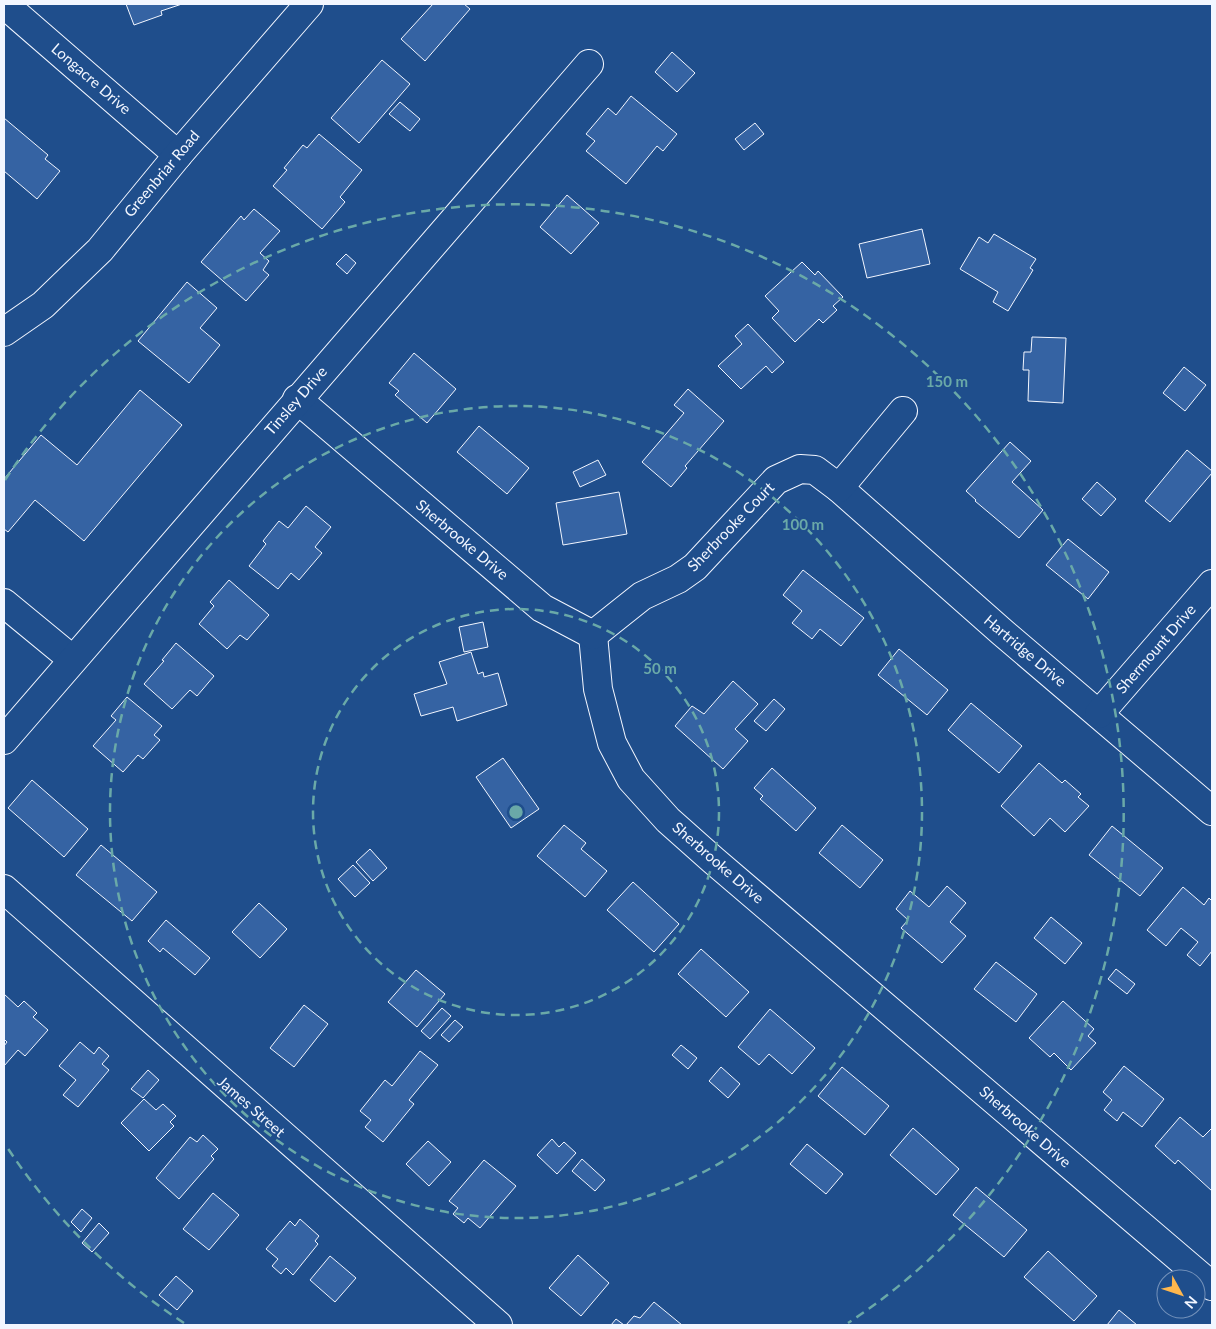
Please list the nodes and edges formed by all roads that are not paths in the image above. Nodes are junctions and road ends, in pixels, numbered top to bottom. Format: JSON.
{"nodes":[{"id":1,"x":4,"y":4,"type":"edge"},
{"id":2,"x":308,"y":4,"type":"edge"},
{"id":3,"x":589,"y":64,"type":"dead end"},
{"id":4,"x":178,"y":154,"type":"junction"},
{"id":5,"x":4,"y":332,"type":"edge"},
{"id":6,"x":298,"y":400,"type":"junction"},
{"id":7,"x":903,"y":411,"type":"dead end"},
{"id":8,"x":839,"y":488,"type":"junction"},
{"id":9,"x":1212,"y":584,"type":"edge"},
{"id":10,"x":5,"y":607,"type":"edge"},
{"id":11,"x":593,"y":635,"type":"junction"},
{"id":12,"x":72,"y":659,"type":"junction"},
{"id":13,"x":1099,"y":714,"type":"junction"},
{"id":14,"x":4,"y":740,"type":"edge"},
{"id":15,"x":1212,"y":811,"type":"edge"},
{"id":16,"x":4,"y":889,"type":"edge"},
{"id":17,"x":1212,"y":1286,"type":"edge"},
{"id":18,"x":498,"y":1325,"type":"edge"}],
"edges":[{"from":1,"to":4,"type":"street","name":"Longacre Drive"},
{"from":2,"to":4,"type":"street","name":"Greenbriar Road"},
{"from":3,"to":6,"type":"street","name":"Tinsley Drive"},
{"from":4,"to":5,"type":"street","name":"Greenbriar Road"},
{"from":6,"to":11,"type":"street","name":"Sherbrooke Drive"},
{"from":6,"to":12,"type":"street","name":"Tinsley Drive"},
{"from":7,"to":8,"type":"street"},
{"from":8,"to":11,"type":"street","name":"Sherbrooke Court"},
{"from":8,"to":13,"type":"street","name":"Hartridge Drive"},
{"from":9,"to":13,"type":"street","name":"Shermount Drive"},
{"from":10,"to":12,"type":"street"},
{"from":11,"to":17,"type":"street","name":"Sherbrooke Drive"},
{"from":12,"to":14,"type":"street","name":"Tinsley Drive"},
{"from":13,"to":15,"type":"street","name":"Hartridge Drive"},
{"from":16,"to":18,"type":"street","name":"James Street"}]}
